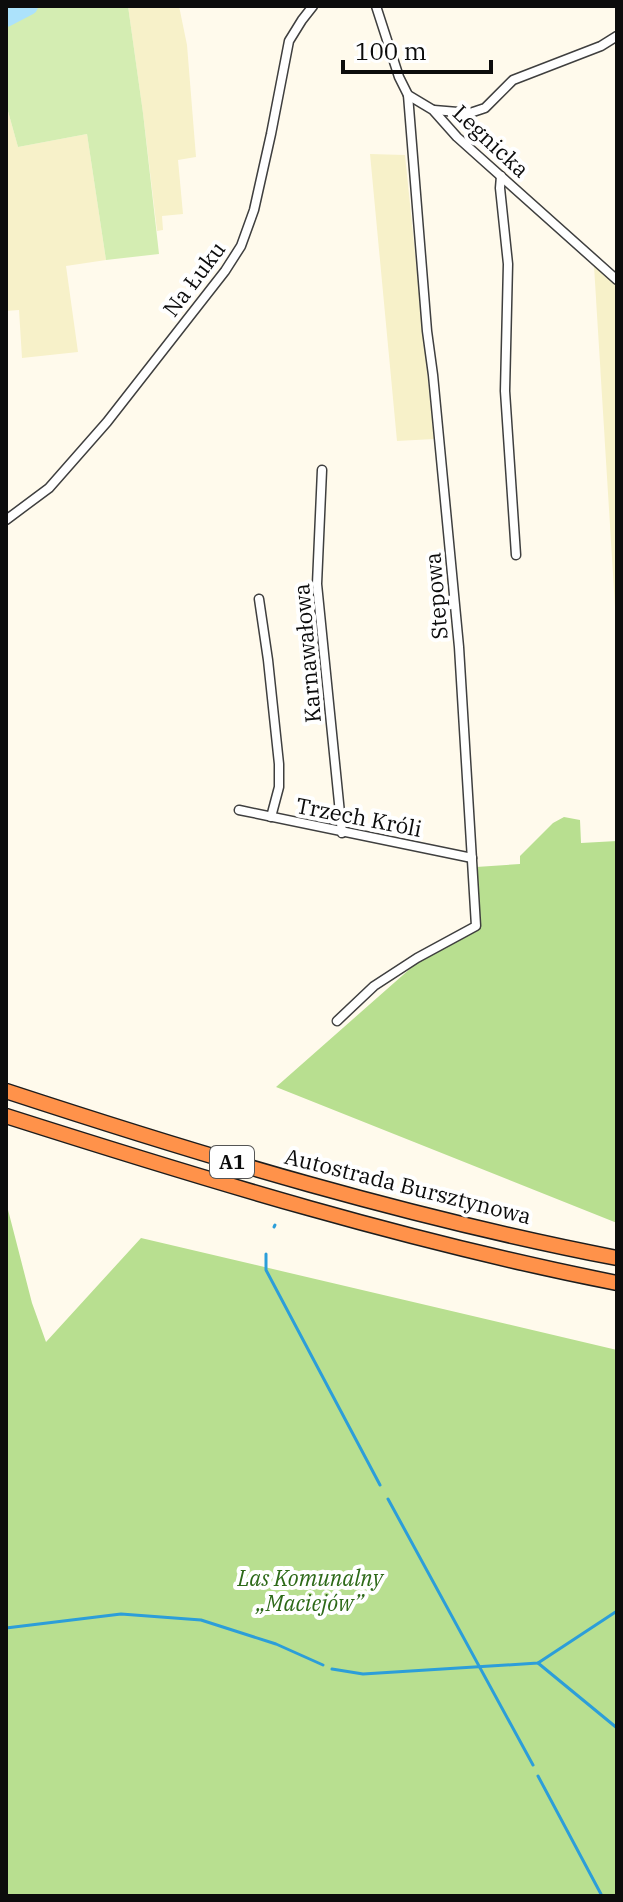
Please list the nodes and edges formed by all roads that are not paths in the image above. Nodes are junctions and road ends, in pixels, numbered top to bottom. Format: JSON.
{"nodes":[{"id":1,"x":313,"y":6,"type":"edge"},
{"id":2,"x":376,"y":6,"type":"edge"},
{"id":3,"x":617,"y":36,"type":"edge"},
{"id":4,"x":408,"y":95,"type":"junction"},
{"id":5,"x":433,"y":110,"type":"junction"},
{"id":6,"x":501,"y":176,"type":"junction"},
{"id":7,"x":617,"y":280,"type":"edge"},
{"id":8,"x":322,"y":470,"type":"dead end"},
{"id":9,"x":6,"y":520,"type":"edge"},
{"id":10,"x":516,"y":555,"type":"dead end"},
{"id":11,"x":259,"y":599,"type":"dead end"},
{"id":12,"x":239,"y":810,"type":"dead end"},
{"id":13,"x":271,"y":817,"type":"junction"},
{"id":14,"x":342,"y":833,"type":"junction"},
{"id":15,"x":472,"y":858,"type":"junction"},
{"id":16,"x":337,"y":1021,"type":"dead end"},
{"id":17,"x":6,"y":1091,"type":"edge"},
{"id":18,"x":6,"y":1116,"type":"edge"},
{"id":19,"x":617,"y":1258,"type":"edge"},
{"id":20,"x":617,"y":1283,"type":"edge"}],
"edges":[{"from":1,"to":9,"type":"street","name":"Na Łuku"},
{"from":2,"to":4,"type":"street"},
{"from":3,"to":5,"type":"street"},
{"from":4,"to":5,"type":"street","name":"Legnicka"},
{"from":4,"to":15,"type":"street","name":"Stepowa"},
{"from":5,"to":6,"type":"street","name":"Legnicka"},
{"from":6,"to":7,"type":"street","name":"Legnicka"},
{"from":6,"to":10,"type":"street"},
{"from":8,"to":14,"type":"street","name":"Karnawałowa"},
{"from":11,"to":13,"type":"street"},
{"from":12,"to":13,"type":"street","name":"Trzech Króli"},
{"from":13,"to":14,"type":"street","name":"Trzech Króli"},
{"from":14,"to":15,"type":"street","name":"Trzech Króli"},
{"from":15,"to":16,"type":"street","name":"Stepowa"},
{"from":17,"to":19,"type":"highway","name":"Autostrada Bursztynowa","number":"A1"},
{"from":18,"to":20,"type":"highway","name":"Autostrada Bursztynowa","number":"A1"}]}
